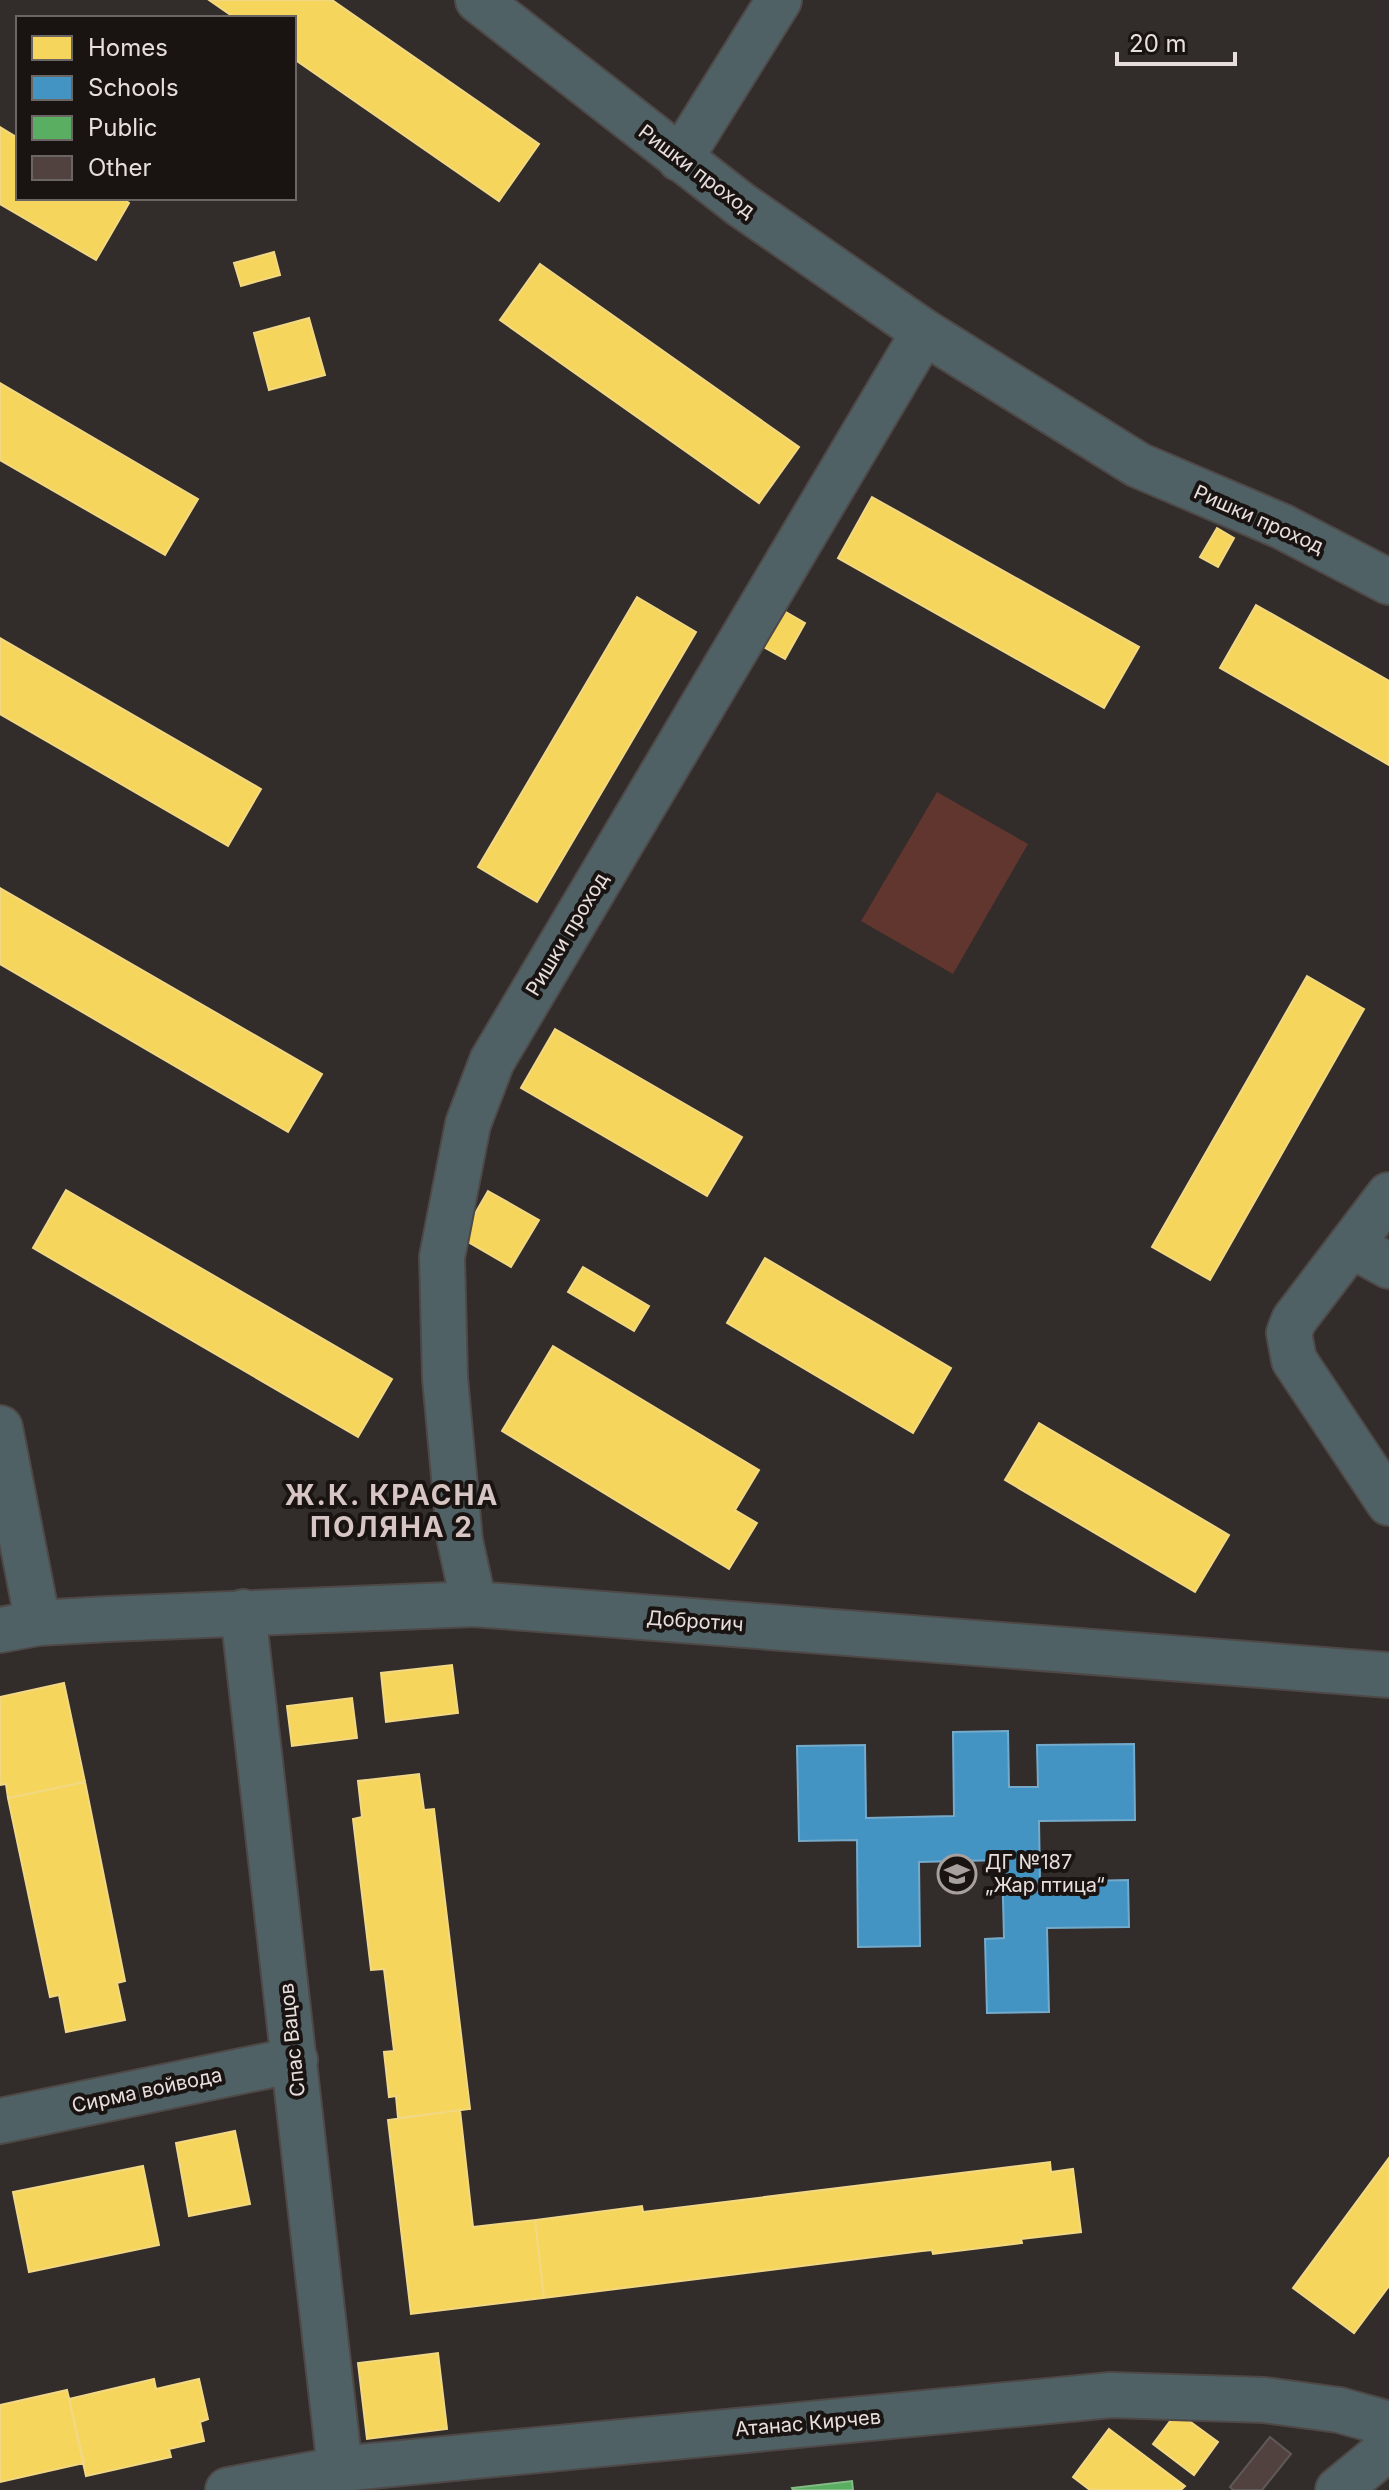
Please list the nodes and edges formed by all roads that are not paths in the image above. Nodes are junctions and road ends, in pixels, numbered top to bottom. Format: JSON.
{"nodes":[{"id":1,"x":478,"y":0,"type":"edge"},
{"id":2,"x":779,"y":0,"type":"edge"},
{"id":3,"x":680,"y":159,"type":"junction"},
{"id":4,"x":924,"y":332,"type":"junction"},
{"id":5,"x":1389,"y":582,"type":"edge"},
{"id":6,"x":1389,"y":1195,"type":"edge"},
{"id":7,"x":1351,"y":1245,"type":"junction"},
{"id":8,"x":1389,"y":1266,"type":"edge"},
{"id":9,"x":0,"y":1428,"type":"edge"},
{"id":10,"x":1389,"y":1503,"type":"edge"},
{"id":11,"x":474,"y":1604,"type":"junction"},
{"id":12,"x":243,"y":1612,"type":"junction"},
{"id":13,"x":19,"y":1626,"type":"edge"},
{"id":14,"x":1389,"y":1675,"type":"edge"},
{"id":15,"x":295,"y":2060,"type":"junction"},
{"id":16,"x":0,"y":2119,"type":"edge"},
{"id":17,"x":1389,"y":2424,"type":"edge"},
{"id":18,"x":1389,"y":2448,"type":"edge"},
{"id":19,"x":340,"y":2469,"type":"junction"},
{"id":20,"x":228,"y":2490,"type":"edge"},
{"id":21,"x":1338,"y":2490,"type":"edge"}],
"edges":[{"from":1,"to":3,"type":"street","name":"Ришки проход"},
{"from":2,"to":3,"type":"street"},
{"from":3,"to":4,"type":"street","name":"Ришки проход"},
{"from":4,"to":5,"type":"street","name":"Ришки проход"},
{"from":4,"to":11,"type":"street","name":"Ришки проход"},
{"from":6,"to":7,"type":"street"},
{"from":7,"to":8,"type":"street"},
{"from":7,"to":10,"type":"street"},
{"from":9,"to":13,"type":"street"},
{"from":11,"to":12,"type":"street","name":"Добротич"},
{"from":11,"to":14,"type":"street","name":"Добротич"},
{"from":12,"to":13,"type":"street","name":"Добротич"},
{"from":12,"to":15,"type":"street","name":"Спас Вацов"},
{"from":15,"to":16,"type":"street","name":"Сирма войвода"},
{"from":15,"to":19,"type":"street","name":"Спас Вацов"},
{"from":17,"to":19,"type":"street","name":"Атанас Кирчев"},
{"from":18,"to":21,"type":"street"},
{"from":19,"to":20,"type":"street","name":"Атанас Кирчев"}]}
